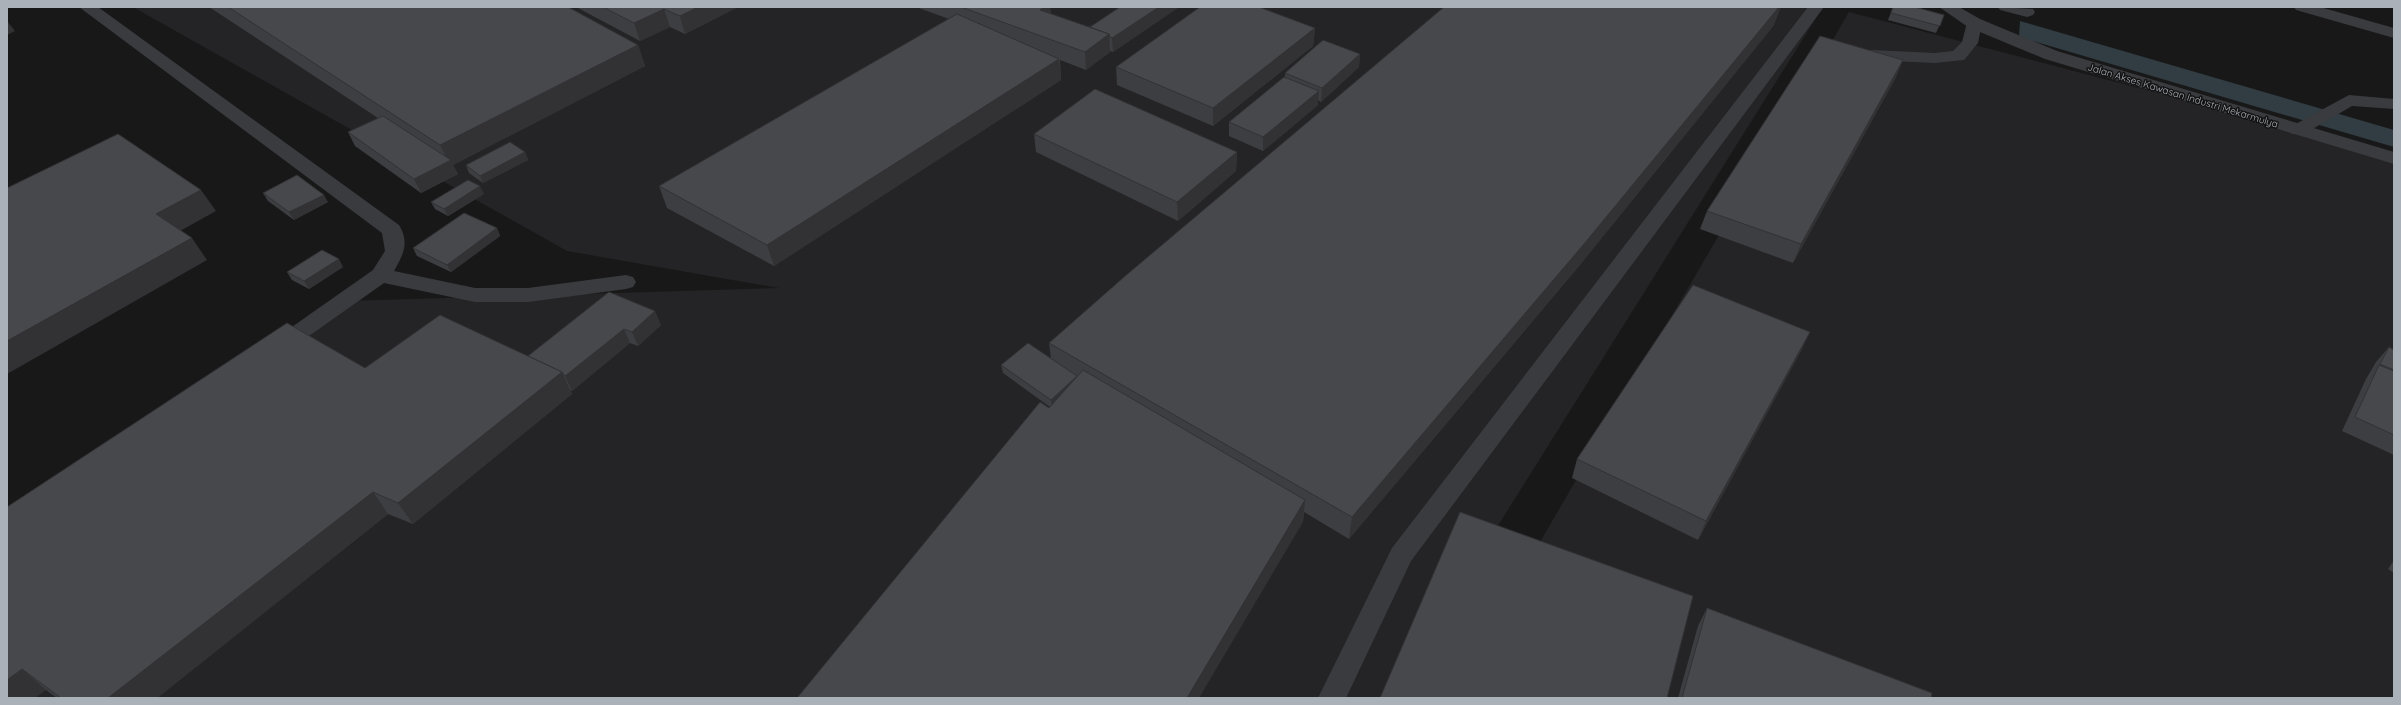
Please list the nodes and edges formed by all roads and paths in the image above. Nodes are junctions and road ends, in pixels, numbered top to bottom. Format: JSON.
{"nodes":[{"id":1,"x":87,"y":7,"type":"edge"},
{"id":2,"x":1816,"y":7,"type":"edge"},
{"id":3,"x":1948,"y":7,"type":"edge"},
{"id":4,"x":2006,"y":7,"type":"edge"},
{"id":5,"x":2302,"y":7,"type":"edge"},
{"id":6,"x":2027,"y":12,"type":"dead end"},
{"id":7,"x":1974,"y":23,"type":"junction"},
{"id":8,"x":2394,"y":33,"type":"edge"},
{"id":9,"x":1871,"y":55,"type":"edge"},
{"id":10,"x":2394,"y":104,"type":"edge"},
{"id":11,"x":2298,"y":130,"type":"junction"},
{"id":12,"x":2394,"y":158,"type":"edge"},
{"id":13,"x":381,"y":275,"type":"junction"},
{"id":14,"x":626,"y":282,"type":"dead end"},
{"id":15,"x":262,"y":358,"type":"edge"},
{"id":16,"x":1332,"y":698,"type":"edge"}],
"edges":[{"from":1,"to":13,"type":"street"},
{"from":2,"to":16,"type":"street"},
{"from":3,"to":7,"type":"street","name":"Jalan Akses Kawasan Industri Mekarmulya"},
{"from":4,"to":6,"type":"street"},
{"from":5,"to":8,"type":"street"},
{"from":7,"to":9,"type":"street"},
{"from":7,"to":11,"type":"street","name":"Jalan Akses Kawasan Industri Mekarmulya"},
{"from":10,"to":11,"type":"street"},
{"from":11,"to":12,"type":"street","name":"Jalan Akses Kawasan Industri Mekarmulya"},
{"from":13,"to":14,"type":"street"},
{"from":13,"to":15,"type":"street"}]}
